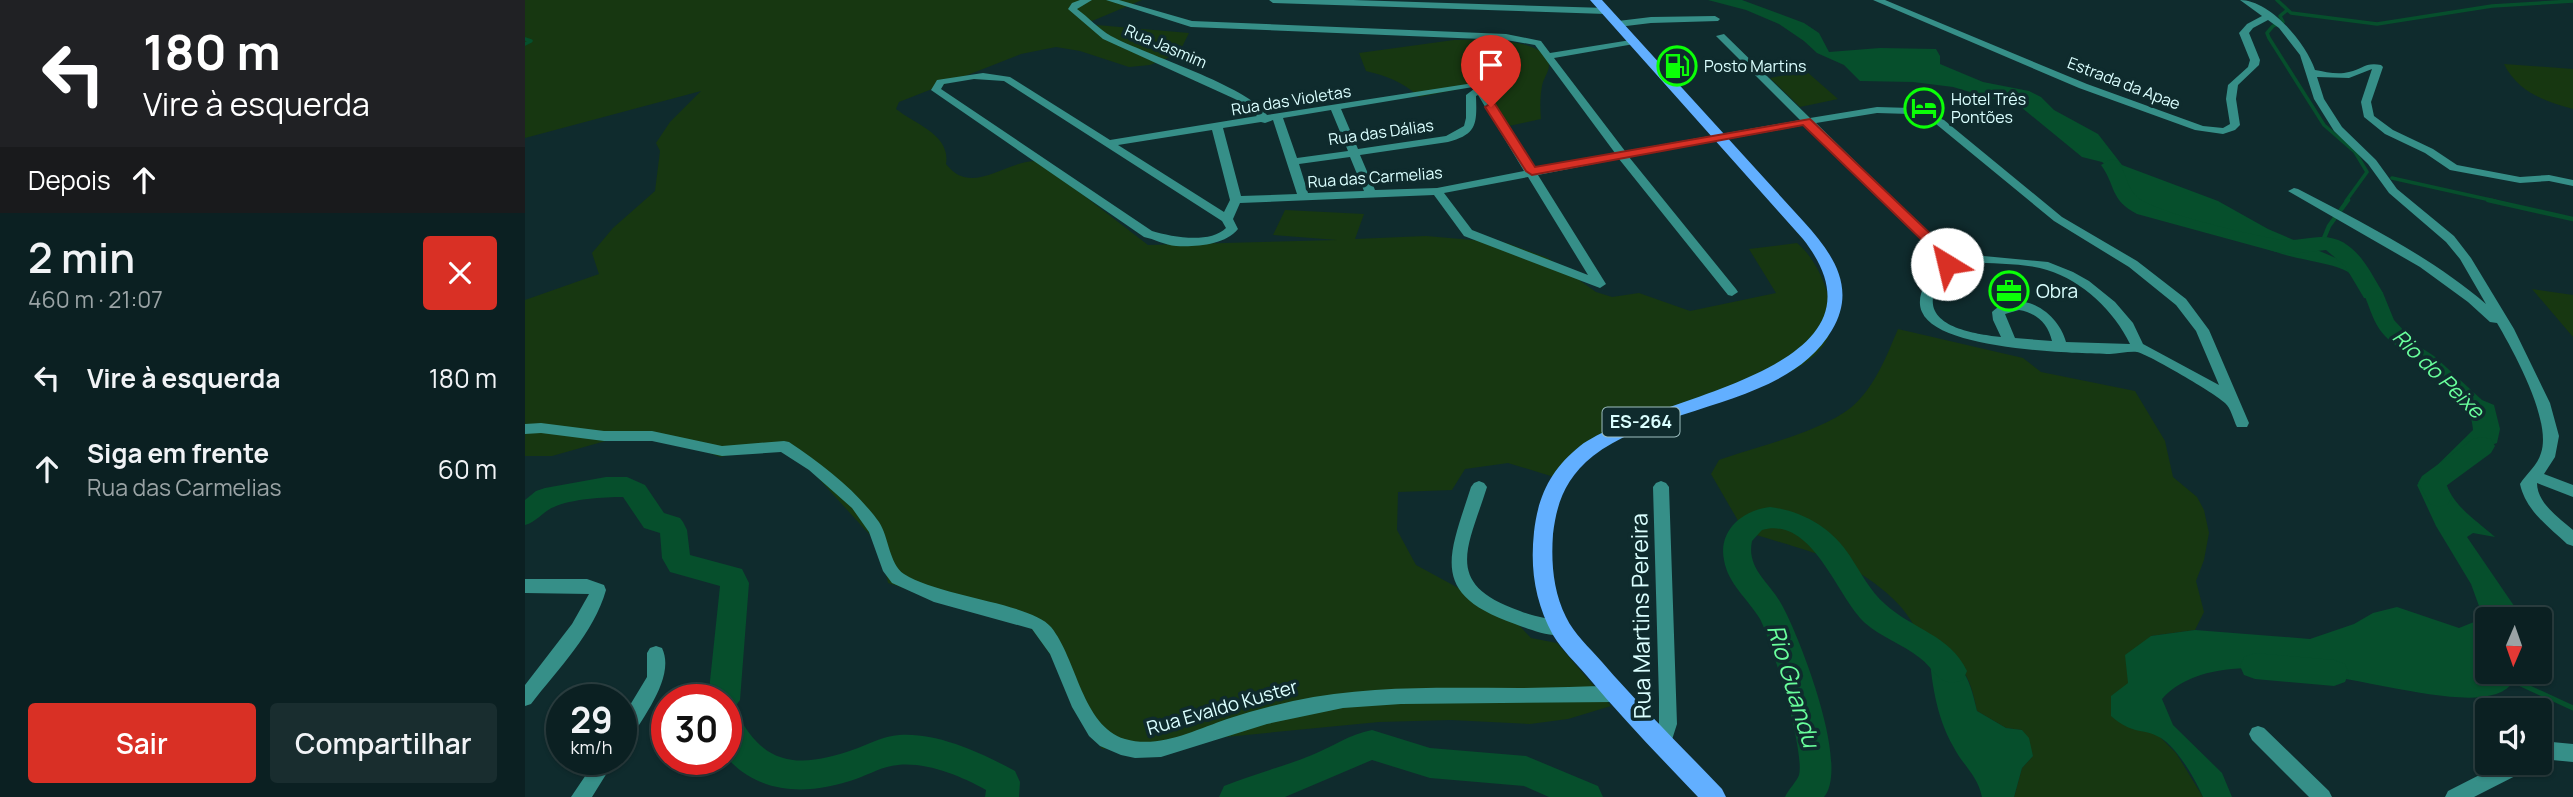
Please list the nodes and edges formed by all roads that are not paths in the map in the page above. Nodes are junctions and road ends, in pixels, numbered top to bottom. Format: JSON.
{"nodes":[{"id":1,"x":1088,"y":0,"type":"edge"},
{"id":2,"x":1109,"y":0,"type":"edge"},
{"id":3,"x":1273,"y":0,"type":"edge"},
{"id":4,"x":1596,"y":0,"type":"edge"},
{"id":5,"x":1877,"y":0,"type":"edge"},
{"id":6,"x":2244,"y":0,"type":"edge"},
{"id":7,"x":1544,"y":5,"type":"edge"},
{"id":8,"x":1606,"y":11,"type":"junction"},
{"id":9,"x":1715,"y":19,"type":"dead end"},
{"id":10,"x":2274,"y":21,"type":"junction"},
{"id":11,"x":1618,"y":24,"type":"junction"},
{"id":12,"x":1721,"y":36,"type":"dead end"},
{"id":13,"x":1634,"y":41,"type":"junction"},
{"id":14,"x":1548,"y":55,"type":"junction"},
{"id":15,"x":2312,"y":73,"type":"junction"},
{"id":16,"x":1478,"y":87,"type":"junction"},
{"id":17,"x":1336,"y":108,"type":"junction"},
{"id":18,"x":1277,"y":118,"type":"junction"},
{"id":19,"x":1265,"y":120,"type":"junction"},
{"id":20,"x":1806,"y":121,"type":"junction"},
{"id":21,"x":1217,"y":127,"type":"junction"},
{"id":22,"x":1721,"y":136,"type":"junction"},
{"id":23,"x":1110,"y":143,"type":"junction"},
{"id":24,"x":1354,"y":152,"type":"junction"},
{"id":25,"x":1621,"y":154,"type":"junction"},
{"id":26,"x":1293,"y":162,"type":"junction"},
{"id":27,"x":1532,"y":171,"type":"junction"},
{"id":28,"x":2573,"y":183,"type":"edge"},
{"id":29,"x":1437,"y":191,"type":"junction"},
{"id":30,"x":2294,"y":191,"type":"dead end"},
{"id":31,"x":1371,"y":195,"type":"junction"},
{"id":32,"x":1304,"y":197,"type":"junction"},
{"id":33,"x":1236,"y":200,"type":"junction"},
{"id":34,"x":1227,"y":219,"type":"junction"},
{"id":35,"x":1933,"y":244,"type":"junction"},
{"id":36,"x":1971,"y":258,"type":"junction"},
{"id":37,"x":1940,"y":267,"type":"junction"},
{"id":38,"x":1732,"y":292,"type":"dead end"},
{"id":39,"x":2507,"y":329,"type":"junction"},
{"id":40,"x":2010,"y":342,"type":"junction"},
{"id":41,"x":2060,"y":346,"type":"junction"},
{"id":42,"x":2138,"y":347,"type":"junction"},
{"id":43,"x":2231,"y":400,"type":"junction"},
{"id":44,"x":2242,"y":423,"type":"dead end"},
{"id":45,"x":525,"y":429,"type":"edge"},
{"id":46,"x":2532,"y":476,"type":"junction"},
{"id":47,"x":1479,"y":487,"type":"dead end"},
{"id":48,"x":1661,"y":487,"type":"dead end"},
{"id":49,"x":2573,"y":491,"type":"edge"},
{"id":50,"x":2573,"y":540,"type":"edge"},
{"id":51,"x":525,"y":586,"type":"edge"},
{"id":52,"x":1561,"y":629,"type":"junction"},
{"id":53,"x":656,"y":653,"type":"dead end"},
{"id":54,"x":528,"y":689,"type":"edge"},
{"id":55,"x":1614,"y":694,"type":"junction"},
{"id":56,"x":637,"y":710,"type":"edge"},
{"id":57,"x":2258,"y":734,"type":"dead end"},
{"id":58,"x":1662,"y":743,"type":"junction"},
{"id":59,"x":2552,"y":751,"type":"edge"},
{"id":60,"x":2573,"y":752,"type":"edge"},
{"id":61,"x":596,"y":775,"type":"edge"},
{"id":62,"x":2498,"y":775,"type":"edge"},
{"id":63,"x":581,"y":797,"type":"edge"},
{"id":64,"x":1714,"y":797,"type":"edge"},
{"id":65,"x":2322,"y":797,"type":"edge"},
{"id":66,"x":2455,"y":797,"type":"edge"}],
"edges":[{"from":1,"to":19,"type":"street","name":"Rua Jasmim"},
{"from":2,"to":14,"type":"street"},
{"from":3,"to":7,"type":"street"},
{"from":4,"to":8,"type":"main road","number":"ES-264"},
{"from":5,"to":10,"type":"street","name":"Estrada da Apae"},
{"from":6,"to":10,"type":"street"},
{"from":7,"to":8,"type":"street"},
{"from":8,"to":11,"type":"main road","number":"ES-264"},
{"from":9,"to":11,"type":"street"},
{"from":10,"to":15,"type":"street"},
{"from":11,"to":13,"type":"main road","number":"ES-264"},
{"from":12,"to":20,"type":"street"},
{"from":13,"to":14,"type":"street"},
{"from":13,"to":22,"type":"main road","number":"ES-264"},
{"from":14,"to":25,"type":"street"},
{"from":15,"to":28,"type":"street"},
{"from":15,"to":39,"type":"street"},
{"from":16,"to":17,"type":"street","name":"Rua das Violetas"},
{"from":16,"to":24,"type":"street","name":"Rua das Dálias"},
{"from":16,"to":27,"type":"street"},
{"from":17,"to":18,"type":"street","name":"Rua das Violetas"},
{"from":17,"to":24,"type":"street"},
{"from":18,"to":19,"type":"street","name":"Rua das Violetas"},
{"from":18,"to":26,"type":"street"},
{"from":19,"to":21,"type":"street","name":"Rua das Violetas"},
{"from":20,"to":22,"type":"street","name":"Rua das Carmelias"},
{"from":20,"to":35,"type":"street"},
{"from":20,"to":43,"type":"street","name":"Rua das Carmelias"},
{"from":21,"to":23,"type":"street","name":"Rua das Violetas"},
{"from":21,"to":33,"type":"street"},
{"from":22,"to":25,"type":"street","name":"Rua das Carmelias"},
{"from":22,"to":52,"type":"main road","number":"ES-264"},
{"from":23,"to":34,"type":"street"},
{"from":23,"to":34,"type":"street"},
{"from":24,"to":26,"type":"street","name":"Rua das Dálias"},
{"from":24,"to":31,"type":"street"},
{"from":25,"to":27,"type":"street","name":"Rua das Carmelias"},
{"from":25,"to":38,"type":"street"},
{"from":26,"to":32,"type":"street"},
{"from":27,"to":29,"type":"street","name":"Rua das Carmelias"},
{"from":27,"to":29,"type":"street"},
{"from":29,"to":31,"type":"street","name":"Rua das Carmelias"},
{"from":30,"to":39,"type":"street"},
{"from":31,"to":32,"type":"street","name":"Rua das Carmelias"},
{"from":32,"to":33,"type":"street","name":"Rua das Carmelias"},
{"from":33,"to":34,"type":"street"},
{"from":35,"to":36,"type":"street"},
{"from":35,"to":37,"type":"street"},
{"from":36,"to":37,"type":"street"},
{"from":36,"to":42,"type":"street"},
{"from":37,"to":40,"type":"street"},
{"from":39,"to":46,"type":"street"},
{"from":40,"to":41,"type":"street"},
{"from":40,"to":41,"type":"street"},
{"from":41,"to":42,"type":"street"},
{"from":42,"to":43,"type":"street"},
{"from":43,"to":44,"type":"street","name":"Rua das Carmelias"},
{"from":45,"to":55,"type":"street","name":"Rua Evaldo Kuster"},
{"from":46,"to":49,"type":"street"},
{"from":46,"to":50,"type":"street"},
{"from":47,"to":52,"type":"street"},
{"from":48,"to":58,"type":"street","name":"Rua Martins Pereira"},
{"from":51,"to":54,"type":"street"},
{"from":52,"to":55,"type":"main road","number":"ES-264"},
{"from":53,"to":56,"type":"street"},
{"from":55,"to":58,"type":"main road","number":"ES-264"},
{"from":57,"to":65,"type":"street"},
{"from":58,"to":64,"type":"main road","number":"ES-264"},
{"from":59,"to":60,"type":"street"},
{"from":61,"to":63,"type":"street"},
{"from":62,"to":66,"type":"street"}]}
